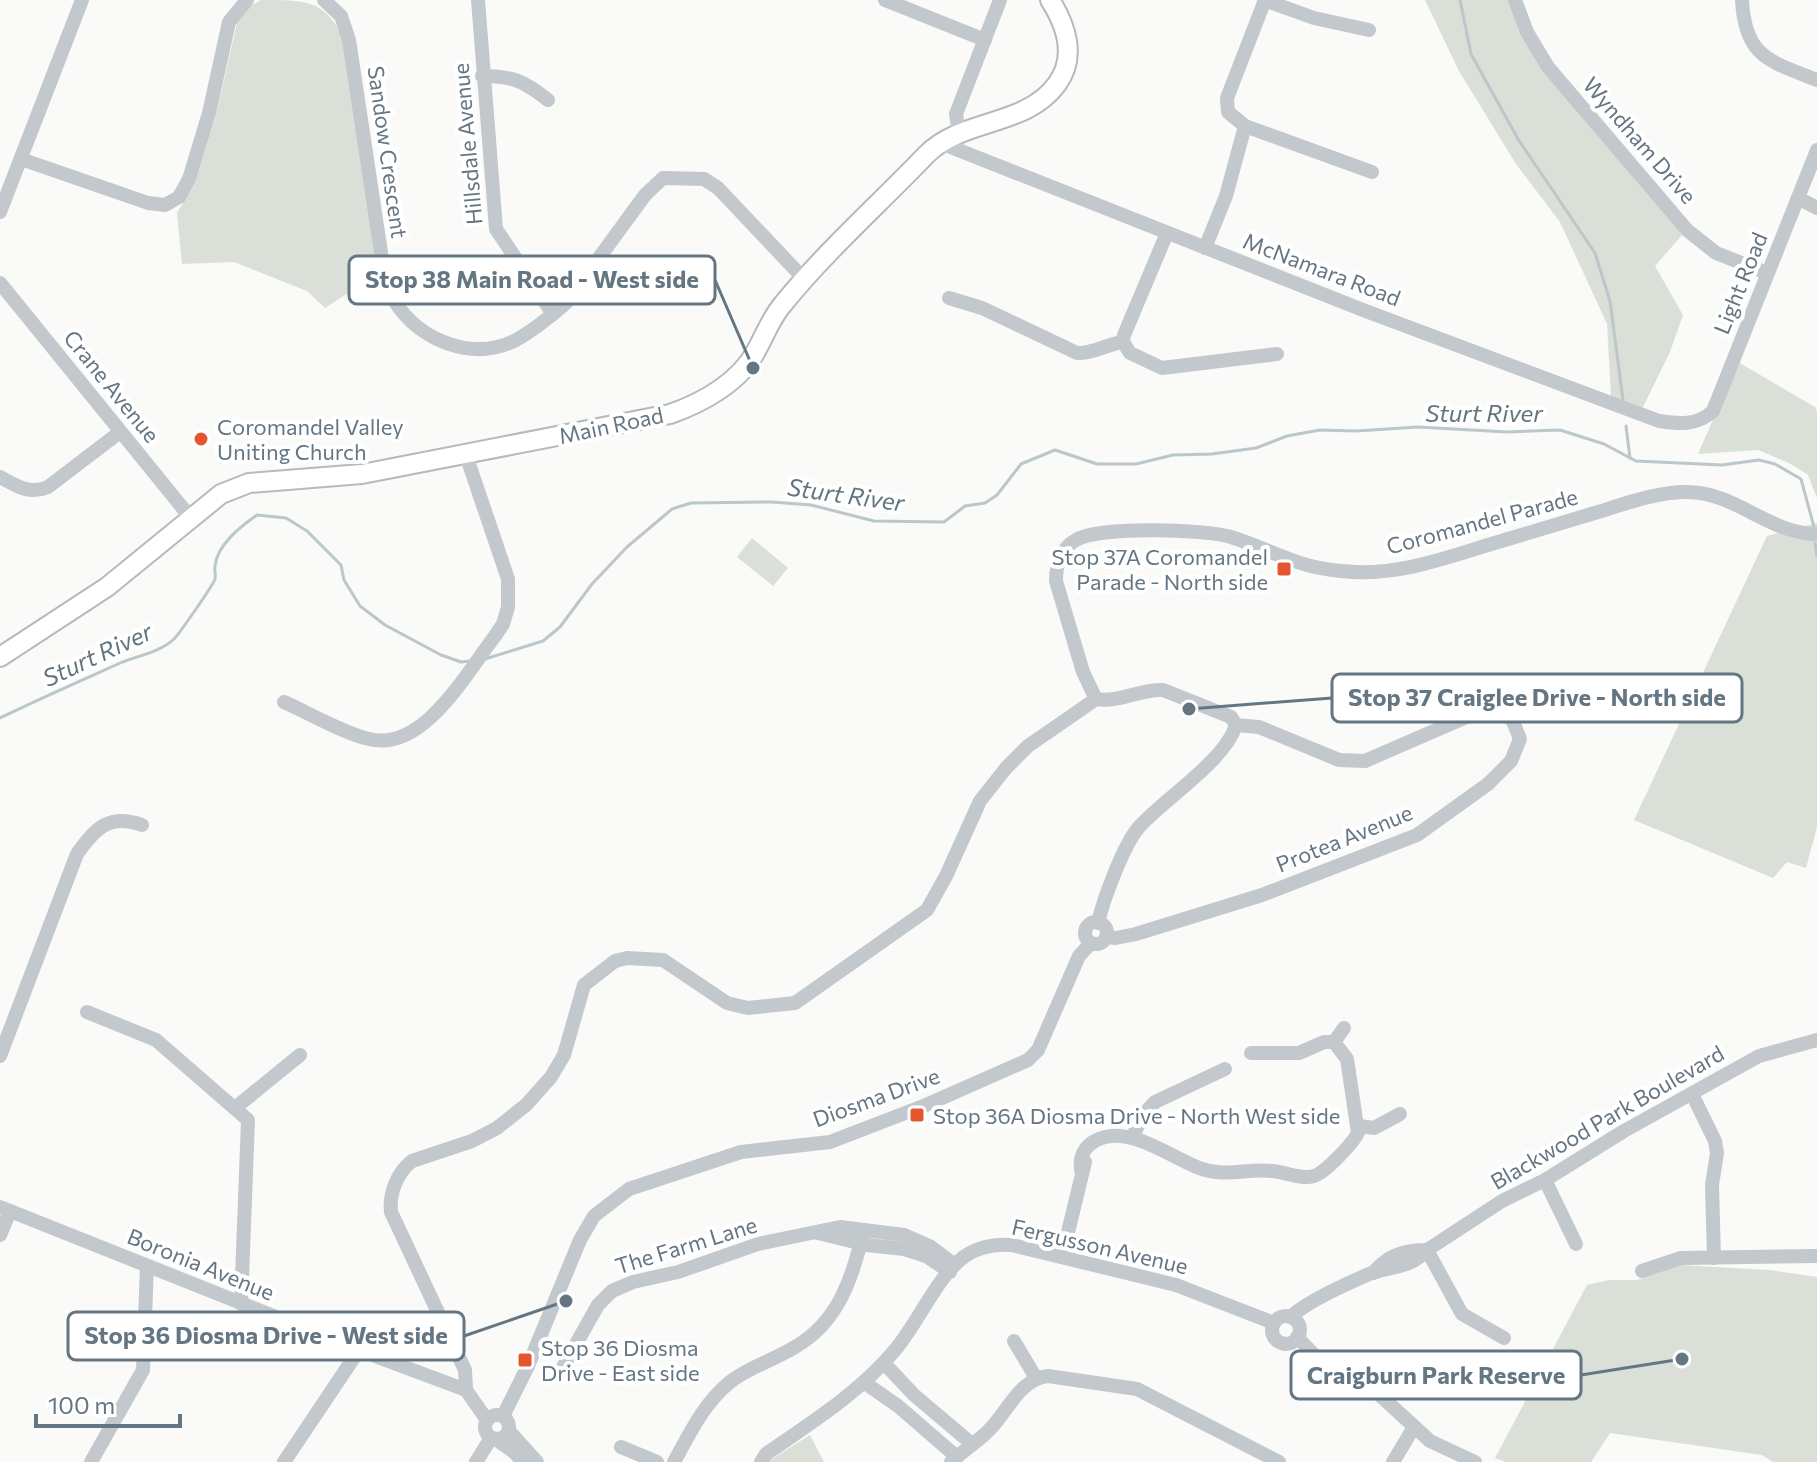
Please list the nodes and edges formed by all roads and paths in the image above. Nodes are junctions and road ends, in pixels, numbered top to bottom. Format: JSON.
{"nodes":[{"id":1,"x":82,"y":0,"type":"edge"},
{"id":2,"x":247,"y":0,"type":"edge"},
{"id":3,"x":324,"y":0,"type":"edge"},
{"id":4,"x":478,"y":0,"type":"edge"},
{"id":5,"x":885,"y":0,"type":"edge"},
{"id":6,"x":1000,"y":0,"type":"edge"},
{"id":7,"x":1050,"y":0,"type":"edge"},
{"id":8,"x":1264,"y":0,"type":"edge"},
{"id":9,"x":1515,"y":0,"type":"edge"},
{"id":10,"x":1742,"y":0,"type":"edge"},
{"id":11,"x":1307,"y":7,"type":"edge"},
{"id":12,"x":1369,"y":30,"type":"dead end"},
{"id":13,"x":985,"y":40,"type":"junction"},
{"id":14,"x":482,"y":76,"type":"junction"},
{"id":15,"x":1817,"y":80,"type":"edge"},
{"id":16,"x":548,"y":100,"type":"dead end"},
{"id":17,"x":1245,"y":126,"type":"junction"},
{"id":18,"x":959,"y":133,"type":"junction"},
{"id":19,"x":938,"y":142,"type":"junction"},
{"id":20,"x":1817,"y":150,"type":"edge"},
{"id":21,"x":21,"y":159,"type":"junction"},
{"id":22,"x":1372,"y":172,"type":"dead end"},
{"id":23,"x":1798,"y":198,"type":"junction"},
{"id":24,"x":1817,"y":208,"type":"edge"},
{"id":25,"x":0,"y":212,"type":"edge"},
{"id":26,"x":1167,"y":233,"type":"junction"},
{"id":27,"x":1205,"y":248,"type":"junction"},
{"id":28,"x":1767,"y":273,"type":"junction"},
{"id":29,"x":805,"y":280,"type":"junction"},
{"id":30,"x":0,"y":283,"type":"edge"},
{"id":31,"x":949,"y":298,"type":"dead end"},
{"id":32,"x":553,"y":314,"type":"junction"},
{"id":33,"x":1123,"y":342,"type":"junction"},
{"id":34,"x":1277,"y":354,"type":"dead end"},
{"id":35,"x":1694,"y":423,"type":"joint"},
{"id":36,"x":120,"y":432,"type":"junction"},
{"id":37,"x":466,"y":455,"type":"junction"},
{"id":38,"x":0,"y":477,"type":"edge"},
{"id":39,"x":190,"y":517,"type":"junction"},
{"id":40,"x":1812,"y":534,"type":"edge"},
{"id":41,"x":0,"y":657,"type":"edge"},
{"id":42,"x":1096,"y":699,"type":"junction"},
{"id":43,"x":284,"y":702,"type":"dead end"},
{"id":44,"x":1236,"y":725,"type":"junction"},
{"id":45,"x":142,"y":825,"type":"dead end"},
{"id":46,"x":1098,"y":923,"type":"junction"},
{"id":47,"x":1106,"y":937,"type":"junction"},
{"id":48,"x":1091,"y":943,"type":"junction"},
{"id":49,"x":87,"y":1012,"type":"dead end"},
{"id":50,"x":1344,"y":1028,"type":"dead end"},
{"id":51,"x":1817,"y":1040,"type":"edge"},
{"id":52,"x":1334,"y":1042,"type":"junction"},
{"id":53,"x":1251,"y":1053,"type":"dead end"},
{"id":54,"x":300,"y":1055,"type":"dead end"},
{"id":55,"x":0,"y":1056,"type":"edge"},
{"id":56,"x":1225,"y":1069,"type":"dead end"},
{"id":57,"x":1692,"y":1094,"type":"junction"},
{"id":58,"x":235,"y":1108,"type":"junction"},
{"id":59,"x":1400,"y":1114,"type":"dead end"},
{"id":60,"x":1359,"y":1126,"type":"junction"},
{"id":61,"x":1132,"y":1138,"type":"junction"},
{"id":62,"x":1545,"y":1180,"type":"junction"},
{"id":63,"x":5,"y":1209,"type":"edge"},
{"id":64,"x":0,"y":1235,"type":"edge"},
{"id":65,"x":862,"y":1237,"type":"junction"},
{"id":66,"x":1576,"y":1244,"type":"dead end"},
{"id":67,"x":1427,"y":1250,"type":"junction"},
{"id":68,"x":1817,"y":1256,"type":"edge"},
{"id":69,"x":1062,"y":1257,"type":"junction"},
{"id":70,"x":1714,"y":1258,"type":"junction"},
{"id":71,"x":147,"y":1266,"type":"junction"},
{"id":72,"x":953,"y":1268,"type":"junction"},
{"id":73,"x":1642,"y":1271,"type":"dead end"},
{"id":74,"x":1323,"y":1298,"type":"junction"},
{"id":75,"x":241,"y":1304,"type":"junction"},
{"id":76,"x":1290,"y":1317,"type":"junction"},
{"id":77,"x":1274,"y":1323,"type":"junction"},
{"id":78,"x":1298,"y":1334,"type":"junction"},
{"id":79,"x":1504,"y":1338,"type":"dead end"},
{"id":80,"x":1014,"y":1341,"type":"dead end"},
{"id":81,"x":359,"y":1350,"type":"junction"},
{"id":82,"x":884,"y":1363,"type":"junction"},
{"id":83,"x":563,"y":1367,"type":"dead end"},
{"id":84,"x":1036,"y":1378,"type":"junction"},
{"id":85,"x":865,"y":1383,"type":"junction"},
{"id":86,"x":466,"y":1390,"type":"junction"},
{"id":87,"x":1414,"y":1427,"type":"junction"},
{"id":88,"x":500,"y":1431,"type":"junction"},
{"id":89,"x":972,"y":1444,"type":"junction"},
{"id":90,"x":621,"y":1447,"type":"dead end"},
{"id":91,"x":1262,"y":1458,"type":"edge"},
{"id":92,"x":954,"y":1459,"type":"edge"},
{"id":93,"x":91,"y":1462,"type":"edge"},
{"id":94,"x":284,"y":1462,"type":"edge"},
{"id":95,"x":476,"y":1462,"type":"edge"},
{"id":96,"x":523,"y":1462,"type":"edge"},
{"id":97,"x":537,"y":1462,"type":"edge"},
{"id":98,"x":657,"y":1462,"type":"edge"},
{"id":99,"x":674,"y":1462,"type":"edge"},
{"id":100,"x":761,"y":1462,"type":"edge"},
{"id":101,"x":1279,"y":1462,"type":"edge"},
{"id":102,"x":1393,"y":1462,"type":"edge"},
{"id":103,"x":1475,"y":1462,"type":"edge"}],
"edges":[{"from":1,"to":21,"type":"street"},
{"from":2,"to":21,"type":"street"},
{"from":3,"to":32,"type":"street","name":"Sandow Crescent"},
{"from":4,"to":14,"type":"street","name":"Hillsdale Avenue"},
{"from":5,"to":13,"type":"street"},
{"from":6,"to":13,"type":"street"},
{"from":7,"to":18,"type":"main road","name":"Main Road"},
{"from":8,"to":11,"type":"street"},
{"from":8,"to":17,"type":"street"},
{"from":9,"to":28,"type":"street","name":"Wyndham Drive"},
{"from":10,"to":15,"type":"street"},
{"from":11,"to":12,"type":"street"},
{"from":13,"to":18,"type":"street"},
{"from":14,"to":16,"type":"street"},
{"from":14,"to":32,"type":"street","name":"Hillsdale Avenue"},
{"from":17,"to":22,"type":"street"},
{"from":17,"to":27,"type":"street"},
{"from":18,"to":19,"type":"main road","name":"Main Road"},
{"from":19,"to":26,"type":"street","name":"McNamara Road"},
{"from":19,"to":29,"type":"main road","name":"Main Road"},
{"from":20,"to":23,"type":"street","name":"Light Road"},
{"from":21,"to":25,"type":"street"},
{"from":23,"to":24,"type":"street"},
{"from":23,"to":28,"type":"street","name":"Light Road"},
{"from":26,"to":27,"type":"street","name":"McNamara Road"},
{"from":26,"to":33,"type":"street"},
{"from":27,"to":35,"type":"street","name":"McNamara Road"},
{"from":28,"to":35,"type":"street","name":"Light Road"},
{"from":29,"to":32,"type":"street","name":"Sandow Crescent"},
{"from":29,"to":37,"type":"main road","name":"Main Road"},
{"from":30,"to":36,"type":"street","name":"Crane Avenue"},
{"from":31,"to":33,"type":"street"},
{"from":33,"to":34,"type":"street"},
{"from":36,"to":38,"type":"street"},
{"from":36,"to":39,"type":"street","name":"Crane Avenue"},
{"from":37,"to":39,"type":"main road","name":"Main Road"},
{"from":37,"to":43,"type":"street"},
{"from":39,"to":41,"type":"main road","name":"Main Road"},
{"from":40,"to":42,"type":"street","name":"Coromandel Parade"},
{"from":42,"to":44,"type":"street"},
{"from":42,"to":86,"type":"street"},
{"from":44,"to":46,"type":"street"},
{"from":44,"to":47,"type":"street","name":"Protea Avenue"},
{"from":45,"to":55,"type":"street"},
{"from":46,"to":47,"type":"street"},
{"from":46,"to":48,"type":"street"},
{"from":47,"to":48,"type":"street"},
{"from":48,"to":88,"type":"street","name":"Diosma Drive"},
{"from":49,"to":58,"type":"street"},
{"from":50,"to":52,"type":"street"},
{"from":51,"to":57,"type":"street","name":"Blackwood Park Boulevard"},
{"from":52,"to":53,"type":"street"},
{"from":52,"to":60,"type":"street"},
{"from":54,"to":58,"type":"street"},
{"from":56,"to":61,"type":"street"},
{"from":57,"to":62,"type":"street","name":"Blackwood Park Boulevard"},
{"from":57,"to":70,"type":"street"},
{"from":58,"to":75,"type":"street"},
{"from":59,"to":60,"type":"street"},
{"from":60,"to":61,"type":"street"},
{"from":61,"to":69,"type":"street"},
{"from":62,"to":66,"type":"street"},
{"from":62,"to":67,"type":"street","name":"Blackwood Park Boulevard"},
{"from":63,"to":64,"type":"street","name":"Boronia Avenue"},
{"from":63,"to":71,"type":"street","name":"Boronia Avenue"},
{"from":65,"to":72,"type":"street","name":"The Farm Lane"},
{"from":65,"to":83,"type":"street","name":"The Farm Lane"},
{"from":65,"to":99,"type":"street"},
{"from":67,"to":74,"type":"street","name":"Blackwood Park Boulevard"},
{"from":67,"to":79,"type":"street"},
{"from":68,"to":70,"type":"street"},
{"from":69,"to":72,"type":"street","name":"Fergusson Avenue"},
{"from":69,"to":77,"type":"street","name":"Fergusson Avenue"},
{"from":70,"to":73,"type":"street"},
{"from":71,"to":75,"type":"street","name":"Boronia Avenue"},
{"from":71,"to":93,"type":"street"},
{"from":72,"to":82,"type":"street","name":"Fergusson Avenue"},
{"from":74,"to":76,"type":"street","name":"Blackwood Park Boulevard"},
{"from":74,"to":78,"type":"street","name":"Blackwood Park Boulevard"},
{"from":75,"to":81,"type":"street","name":"Boronia Avenue"},
{"from":76,"to":77,"type":"street"},
{"from":76,"to":78,"type":"street"},
{"from":77,"to":78,"type":"street"},
{"from":78,"to":87,"type":"street"},
{"from":80,"to":84,"type":"street"},
{"from":81,"to":86,"type":"street","name":"Boronia Avenue"},
{"from":81,"to":94,"type":"street"},
{"from":82,"to":85,"type":"street","name":"Fergusson Avenue"},
{"from":82,"to":89,"type":"street"},
{"from":84,"to":89,"type":"street"},
{"from":84,"to":91,"type":"street"},
{"from":85,"to":92,"type":"street"},
{"from":85,"to":100,"type":"street","name":"Fergusson Avenue"},
{"from":86,"to":88,"type":"street"},
{"from":87,"to":102,"type":"street"},
{"from":87,"to":103,"type":"street"},
{"from":88,"to":95,"type":"street"},
{"from":88,"to":96,"type":"street"},
{"from":88,"to":97,"type":"street"},
{"from":89,"to":92,"type":"street"},
{"from":90,"to":98,"type":"street"},
{"from":91,"to":101,"type":"street"}]}
